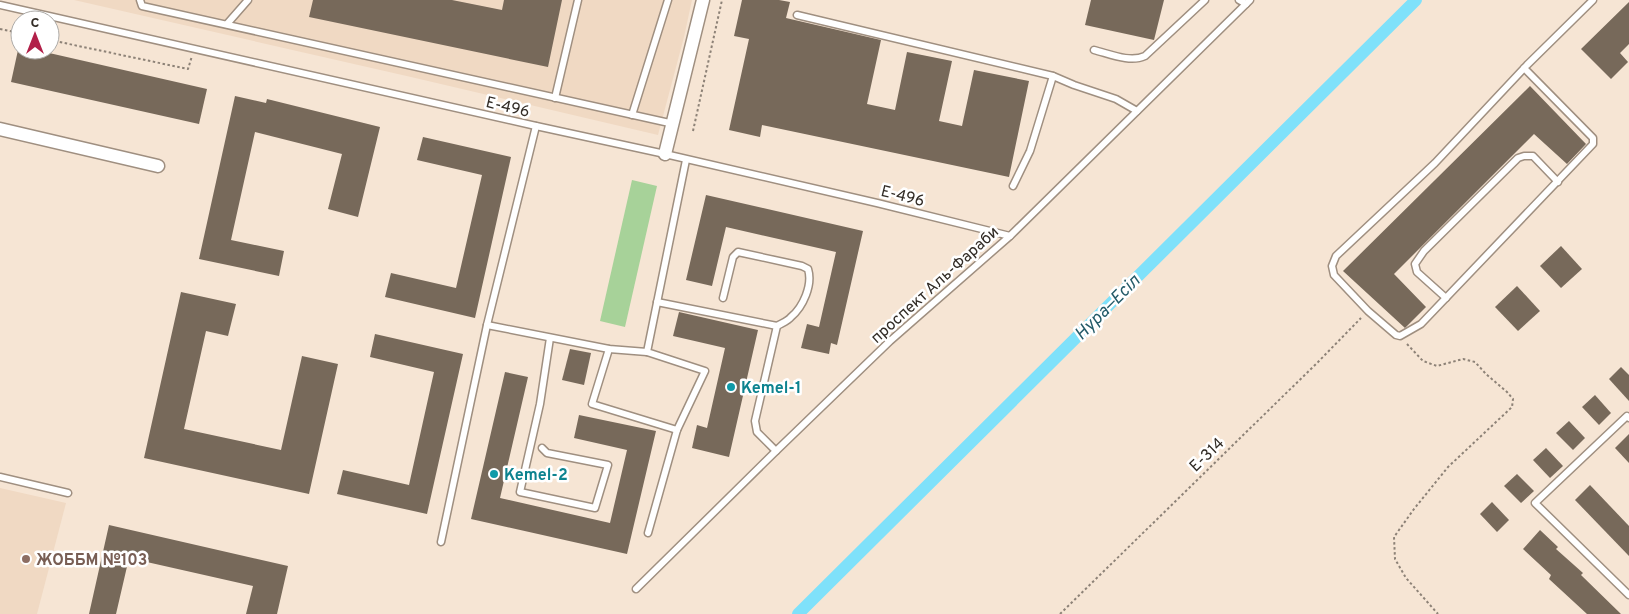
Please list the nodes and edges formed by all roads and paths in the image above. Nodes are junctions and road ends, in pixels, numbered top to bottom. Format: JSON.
{"nodes":[{"id":1,"x":140,"y":0,"type":"edge"},
{"id":2,"x":248,"y":0,"type":"edge"},
{"id":3,"x":578,"y":0,"type":"edge"},
{"id":4,"x":668,"y":0,"type":"edge"},
{"id":5,"x":703,"y":0,"type":"edge"},
{"id":6,"x":722,"y":0,"type":"edge"},
{"id":7,"x":1205,"y":0,"type":"edge"},
{"id":8,"x":1239,"y":0,"type":"edge"},
{"id":9,"x":1593,"y":0,"type":"edge"},
{"id":10,"x":1248,"y":2,"type":"edge"},
{"id":11,"x":0,"y":5,"type":"edge"},
{"id":12,"x":797,"y":15,"type":"dead end"},
{"id":13,"x":227,"y":24,"type":"junction"},
{"id":14,"x":60,"y":42,"type":"edge"},
{"id":15,"x":193,"y":49,"type":"junction"},
{"id":16,"x":1094,"y":50,"type":"dead end"},
{"id":17,"x":1524,"y":68,"type":"junction"},
{"id":18,"x":1053,"y":76,"type":"junction"},
{"id":19,"x":555,"y":98,"type":"junction"},
{"id":20,"x":1136,"y":111,"type":"junction"},
{"id":21,"x":632,"y":115,"type":"junction"},
{"id":22,"x":674,"y":124,"type":"junction"},
{"id":23,"x":536,"y":126,"type":"junction"},
{"id":24,"x":0,"y":129,"type":"edge"},
{"id":25,"x":693,"y":132,"type":"dead end"},
{"id":26,"x":665,"y":154,"type":"junction"},
{"id":27,"x":686,"y":160,"type":"junction"},
{"id":28,"x":158,"y":166,"type":"dead end"},
{"id":29,"x":1558,"y":182,"type":"junction"},
{"id":30,"x":1013,"y":186,"type":"dead end"},
{"id":31,"x":1010,"y":236,"type":"junction"},
{"id":32,"x":722,"y":298,"type":"dead end"},
{"id":33,"x":1446,"y":298,"type":"junction"},
{"id":34,"x":657,"y":302,"type":"junction"},
{"id":35,"x":1368,"y":310,"type":"junction"},
{"id":36,"x":487,"y":325,"type":"junction"},
{"id":37,"x":778,"y":326,"type":"junction"},
{"id":38,"x":1400,"y":336,"type":"junction"},
{"id":39,"x":550,"y":338,"type":"junction"},
{"id":40,"x":608,"y":349,"type":"junction"},
{"id":41,"x":647,"y":352,"type":"junction"},
{"id":42,"x":1629,"y":418,"type":"edge"},
{"id":43,"x":677,"y":430,"type":"junction"},
{"id":44,"x":542,"y":448,"type":"dead end"},
{"id":45,"x":776,"y":451,"type":"junction"},
{"id":46,"x":0,"y":477,"type":"edge"},
{"id":47,"x":68,"y":493,"type":"dead end"},
{"id":48,"x":648,"y":533,"type":"dead end"},
{"id":49,"x":441,"y":542,"type":"dead end"},
{"id":50,"x":636,"y":589,"type":"dead end"},
{"id":51,"x":1629,"y":595,"type":"edge"},
{"id":52,"x":1060,"y":614,"type":"edge"},
{"id":53,"x":1438,"y":614,"type":"edge"}],
"edges":[{"from":1,"to":13,"type":"lane"},
{"from":2,"to":13,"type":"lane"},
{"from":3,"to":19,"type":"lane"},
{"from":4,"to":21,"type":"lane"},
{"from":5,"to":22,"type":"street"},
{"from":6,"to":25,"type":"path"},
{"from":7,"to":16,"type":"lane"},
{"from":8,"to":10,"type":"lane"},
{"from":9,"to":17,"type":"lane"},
{"from":10,"to":20,"type":"lane","name":"проспект Аль-Фараби"},
{"from":11,"to":15,"type":"lane","name":"E-496"},
{"from":12,"to":18,"type":"lane"},
{"from":13,"to":19,"type":"lane"},
{"from":14,"to":15,"type":"path"},
{"from":15,"to":23,"type":"lane","name":"E-496"},
{"from":17,"to":29,"type":"lane"},
{"from":17,"to":35,"type":"lane"},
{"from":18,"to":20,"type":"lane"},
{"from":18,"to":30,"type":"lane"},
{"from":19,"to":21,"type":"lane"},
{"from":20,"to":31,"type":"lane","name":"проспект Аль-Фараби"},
{"from":21,"to":22,"type":"lane"},
{"from":22,"to":26,"type":"street"},
{"from":23,"to":26,"type":"lane","name":"E-496"},
{"from":23,"to":36,"type":"lane"},
{"from":24,"to":28,"type":"street"},
{"from":26,"to":27,"type":"lane","name":"E-496"},
{"from":27,"to":31,"type":"lane","name":"E-496"},
{"from":27,"to":34,"type":"lane"},
{"from":29,"to":33,"type":"lane"},
{"from":29,"to":33,"type":"lane"},
{"from":31,"to":45,"type":"lane","name":"проспект Аль-Фараби"},
{"from":32,"to":37,"type":"lane"},
{"from":33,"to":38,"type":"lane"},
{"from":34,"to":37,"type":"lane"},
{"from":34,"to":41,"type":"lane"},
{"from":35,"to":38,"type":"lane"},
{"from":35,"to":52,"type":"path","name":"E-314"},
{"from":36,"to":39,"type":"lane"},
{"from":36,"to":49,"type":"lane"},
{"from":37,"to":45,"type":"lane"},
{"from":38,"to":53,"type":"path"},
{"from":39,"to":40,"type":"lane"},
{"from":39,"to":44,"type":"lane"},
{"from":40,"to":41,"type":"lane"},
{"from":40,"to":43,"type":"lane"},
{"from":41,"to":43,"type":"lane"},
{"from":42,"to":51,"type":"lane"},
{"from":43,"to":48,"type":"lane"},
{"from":45,"to":50,"type":"lane","name":"проспект Аль-Фараби"},
{"from":46,"to":47,"type":"lane"}]}
